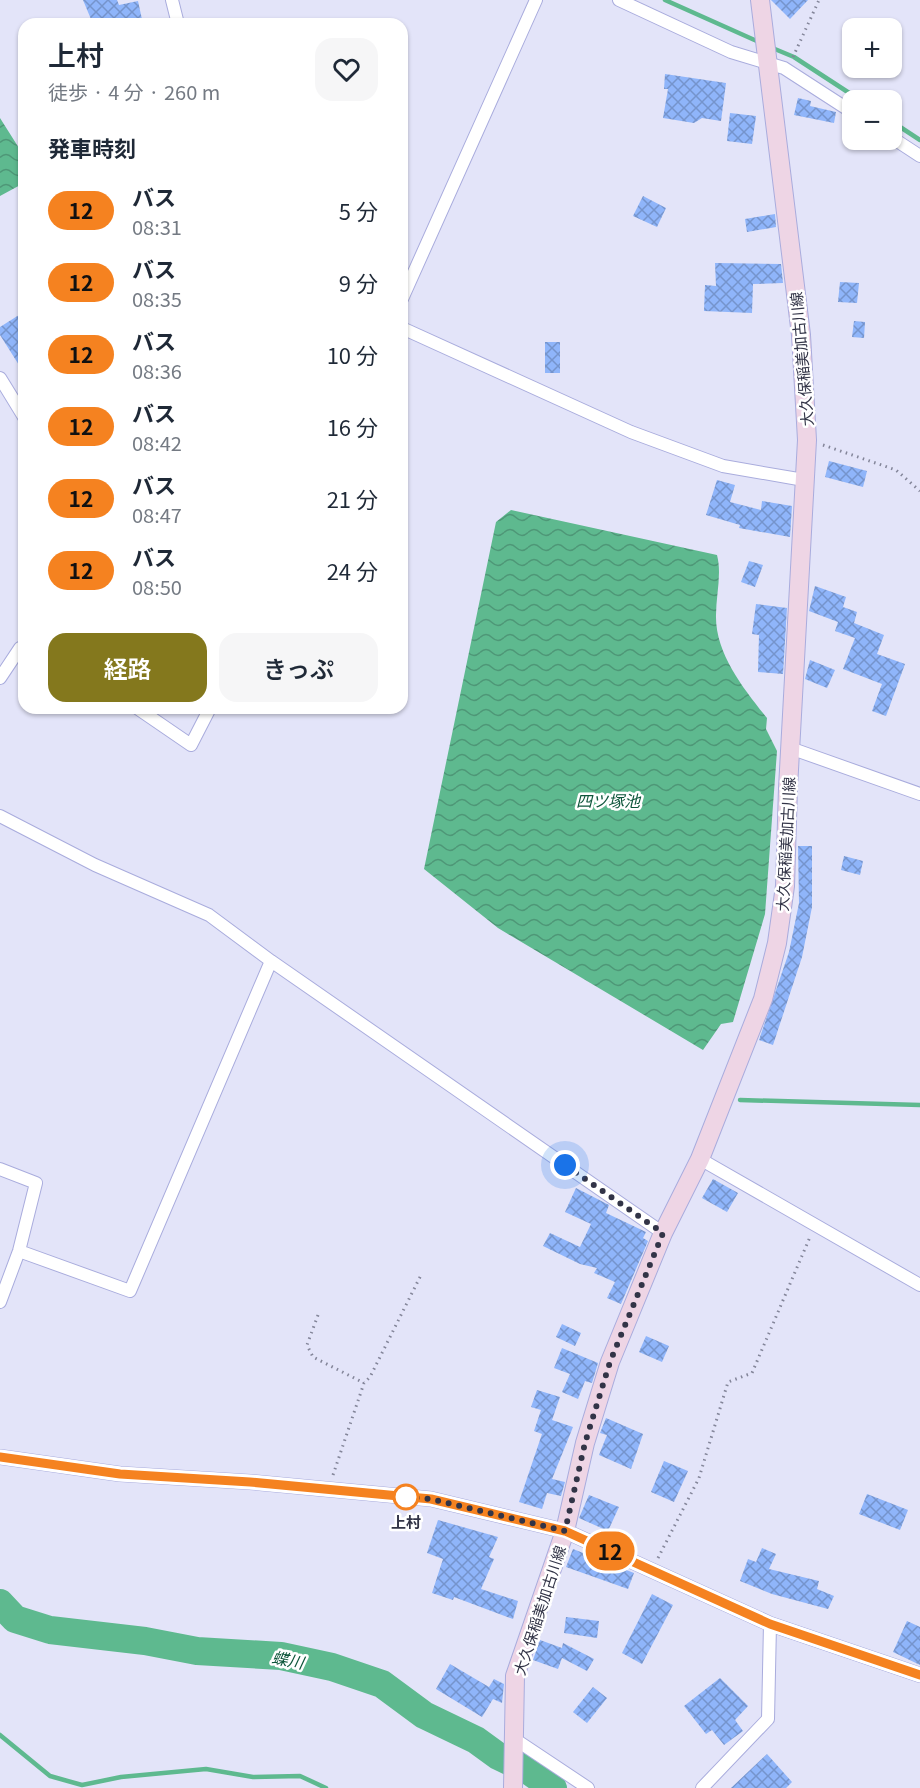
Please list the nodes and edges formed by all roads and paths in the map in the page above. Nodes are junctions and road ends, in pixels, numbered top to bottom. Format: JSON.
{"nodes":[{"id":1,"x":172,"y":0,"type":"edge"},
{"id":2,"x":536,"y":0,"type":"edge"},
{"id":3,"x":619,"y":0,"type":"edge"},
{"id":4,"x":760,"y":0,"type":"edge"},
{"id":5,"x":819,"y":0,"type":"edge"},
{"id":6,"x":176,"y":18,"type":"edge"},
{"id":7,"x":767,"y":61,"type":"junction"},
{"id":8,"x":784,"y":68,"type":"junction"},
{"id":9,"x":842,"y":106,"type":"edge"},
{"id":10,"x":902,"y":144,"type":"edge"},
{"id":11,"x":920,"y":156,"type":"edge"},
{"id":12,"x":408,"y":286,"type":"edge"},
{"id":13,"x":408,"y":331,"type":"edge"},
{"id":14,"x":0,"y":378,"type":"edge"},
{"id":15,"x":18,"y":407,"type":"edge"},
{"id":16,"x":807,"y":440,"type":"junction"},
{"id":17,"x":804,"y":480,"type":"junction"},
{"id":18,"x":920,"y":491,"type":"edge"},
{"id":19,"x":18,"y":651,"type":"edge"},
{"id":20,"x":0,"y":678,"type":"edge"},
{"id":21,"x":146,"y":714,"type":"edge"},
{"id":22,"x":207,"y":714,"type":"edge"},
{"id":23,"x":790,"y":748,"type":"junction"},
{"id":24,"x":920,"y":794,"type":"edge"},
{"id":25,"x":0,"y":816,"type":"edge"},
{"id":26,"x":271,"y":961,"type":"junction"},
{"id":27,"x":700,"y":1159,"type":"junction"},
{"id":28,"x":0,"y":1169,"type":"edge"},
{"id":29,"x":815,"y":1225,"type":"junction"},
{"id":30,"x":663,"y":1233,"type":"junction"},
{"id":31,"x":19,"y":1251,"type":"junction"},
{"id":32,"x":422,"y":1273,"type":"dead end"},
{"id":33,"x":920,"y":1285,"type":"edge"},
{"id":34,"x":0,"y":1302,"type":"edge"},
{"id":35,"x":318,"y":1315,"type":"dead end"},
{"id":36,"x":364,"y":1383,"type":"junction"},
{"id":37,"x":0,"y":1457,"type":"edge"},
{"id":38,"x":328,"y":1491,"type":"junction"},
{"id":39,"x":565,"y":1531,"type":"junction"},
{"id":40,"x":652,"y":1570,"type":"junction"},
{"id":41,"x":770,"y":1624,"type":"junction"},
{"id":42,"x":920,"y":1675,"type":"edge"},
{"id":43,"x":513,"y":1744,"type":"junction"},
{"id":44,"x":513,"y":1784,"type":"edge"},
{"id":45,"x":588,"y":1788,"type":"edge"},
{"id":46,"x":702,"y":1788,"type":"edge"}],
"edges":[{"from":1,"to":6,"type":"street"},
{"from":2,"to":12,"type":"street"},
{"from":3,"to":7,"type":"street"},
{"from":4,"to":7,"type":"main road","name":"大久保稲美加古川線"},
{"from":5,"to":8,"type":"path"},
{"from":7,"to":8,"type":"street"},
{"from":7,"to":16,"type":"main road","name":"大久保稲美加古川線"},
{"from":8,"to":9,"type":"street"},
{"from":10,"to":11,"type":"street"},
{"from":13,"to":17,"type":"street"},
{"from":14,"to":15,"type":"street"},
{"from":16,"to":17,"type":"main road","name":"大久保稲美加古川線"},
{"from":16,"to":18,"type":"path"},
{"from":17,"to":23,"type":"main road","name":"大久保稲美加古川線"},
{"from":19,"to":20,"type":"street"},
{"from":21,"to":22,"type":"street"},
{"from":23,"to":24,"type":"street"},
{"from":23,"to":27,"type":"main road","name":"大久保稲美加古川線"},
{"from":25,"to":26,"type":"street"},
{"from":26,"to":30,"type":"street"},
{"from":26,"to":31,"type":"street"},
{"from":27,"to":29,"type":"street"},
{"from":27,"to":30,"type":"main road","name":"大久保稲美加古川線"},
{"from":28,"to":31,"type":"street"},
{"from":29,"to":33,"type":"street"},
{"from":29,"to":40,"type":"path"},
{"from":30,"to":39,"type":"main road","name":"大久保稲美加古川線"},
{"from":31,"to":34,"type":"street"},
{"from":32,"to":36,"type":"path"},
{"from":35,"to":36,"type":"path"},
{"from":36,"to":38,"type":"path"},
{"from":37,"to":38,"type":"street"},
{"from":38,"to":39,"type":"street"},
{"from":39,"to":40,"type":"street"},
{"from":39,"to":43,"type":"main road","name":"大久保稲美加古川線"},
{"from":40,"to":41,"type":"street"},
{"from":41,"to":42,"type":"street"},
{"from":41,"to":46,"type":"street"},
{"from":43,"to":44,"type":"main road","name":"大久保稲美加古川線"},
{"from":43,"to":45,"type":"street"}]}
